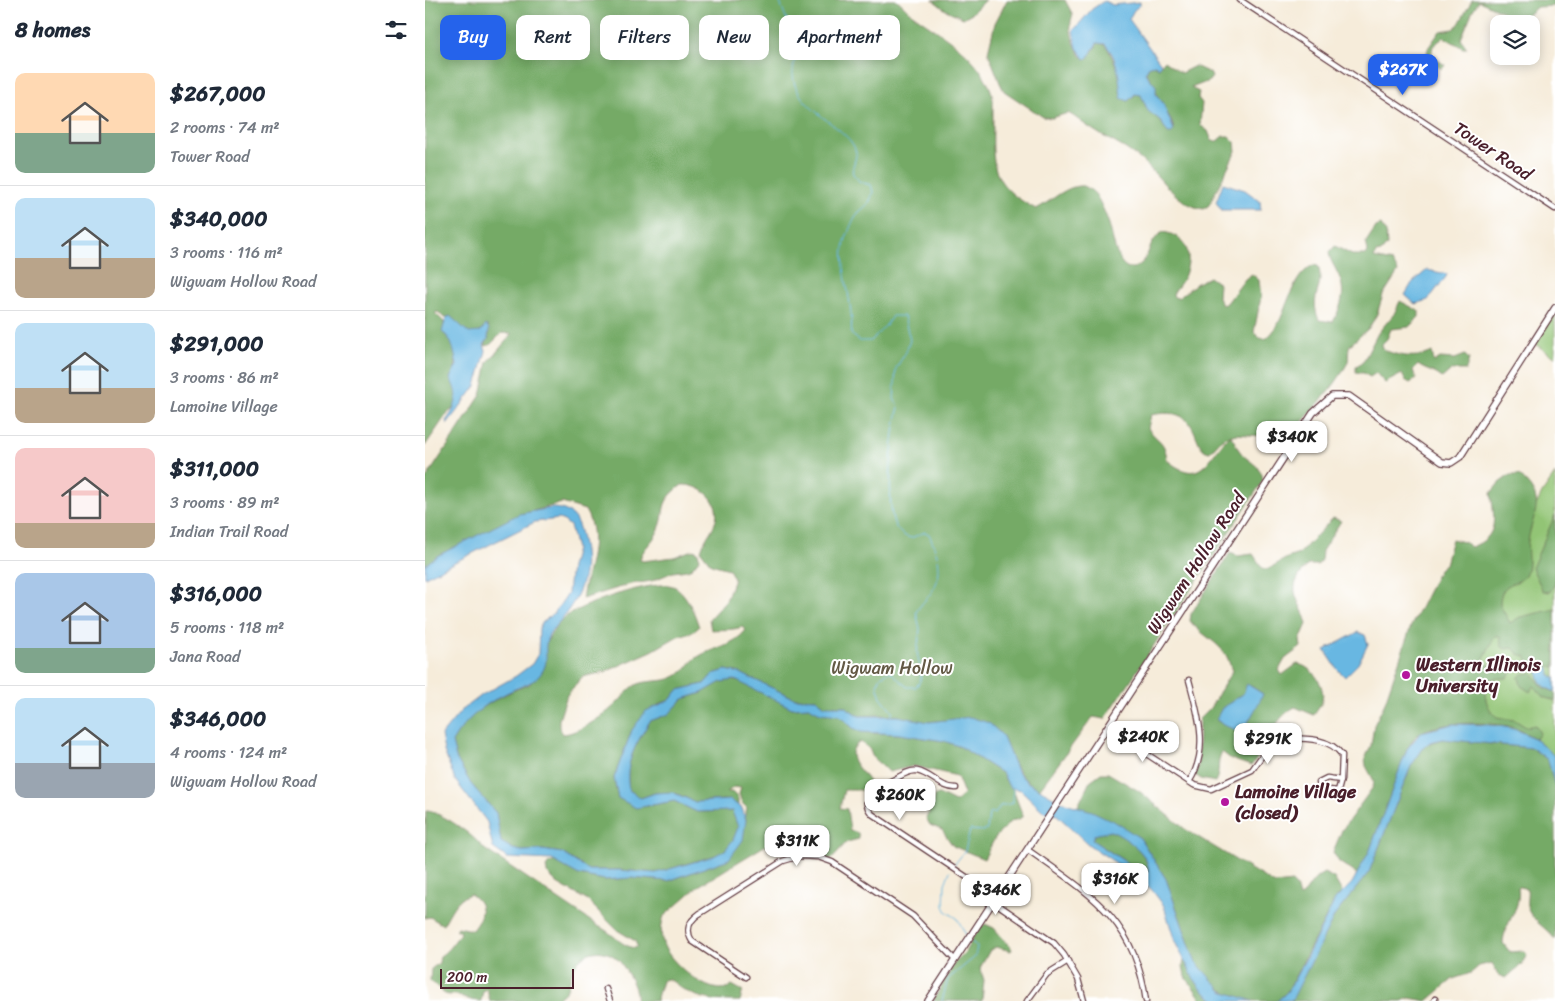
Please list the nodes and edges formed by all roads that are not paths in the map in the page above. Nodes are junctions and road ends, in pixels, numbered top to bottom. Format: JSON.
{"nodes":[{"id":1,"x":1240,"y":0,"type":"edge"},
{"id":2,"x":1555,"y":209,"type":"edge"},
{"id":3,"x":1555,"y":308,"type":"edge"},
{"id":4,"x":1189,"y":680,"type":"dead end"},
{"id":5,"x":1107,"y":728,"type":"junction"},
{"id":6,"x":1341,"y":780,"type":"junction"},
{"id":7,"x":1189,"y":782,"type":"junction"},
{"id":8,"x":956,"y":788,"type":"dead end"},
{"id":9,"x":1027,"y":850,"type":"junction"},
{"id":10,"x":994,"y":900,"type":"junction"},
{"id":11,"x":955,"y":959,"type":"junction"},
{"id":12,"x":1068,"y":961,"type":"junction"},
{"id":13,"x":746,"y":977,"type":"dead end"},
{"id":14,"x":606,"y":989,"type":"dead end"},
{"id":15,"x":610,"y":1001,"type":"edge"},
{"id":16,"x":928,"y":1001,"type":"edge"},
{"id":17,"x":1027,"y":1001,"type":"edge"},
{"id":18,"x":1084,"y":1001,"type":"edge"},
{"id":19,"x":1146,"y":1001,"type":"edge"}],
"edges":[{"from":1,"to":2,"type":"street","name":"Tower Road"},
{"from":3,"to":5,"type":"street","name":"Wigwam Hollow Road"},
{"from":4,"to":7,"type":"street"},
{"from":5,"to":7,"type":"street"},
{"from":5,"to":9,"type":"street","name":"Wigwam Hollow Road"},
{"from":6,"to":6,"type":"street"},
{"from":6,"to":7,"type":"street"},
{"from":8,"to":10,"type":"street"},
{"from":9,"to":10,"type":"street","name":"Wigwam Hollow Road"},
{"from":9,"to":19,"type":"street"},
{"from":10,"to":11,"type":"street","name":"Wigwam Hollow Road"},
{"from":10,"to":12,"type":"street"},
{"from":11,"to":13,"type":"street"},
{"from":11,"to":16,"type":"street","name":"Wigwam Hollow Road"},
{"from":12,"to":17,"type":"street"},
{"from":12,"to":18,"type":"street"},
{"from":14,"to":15,"type":"street"}]}
